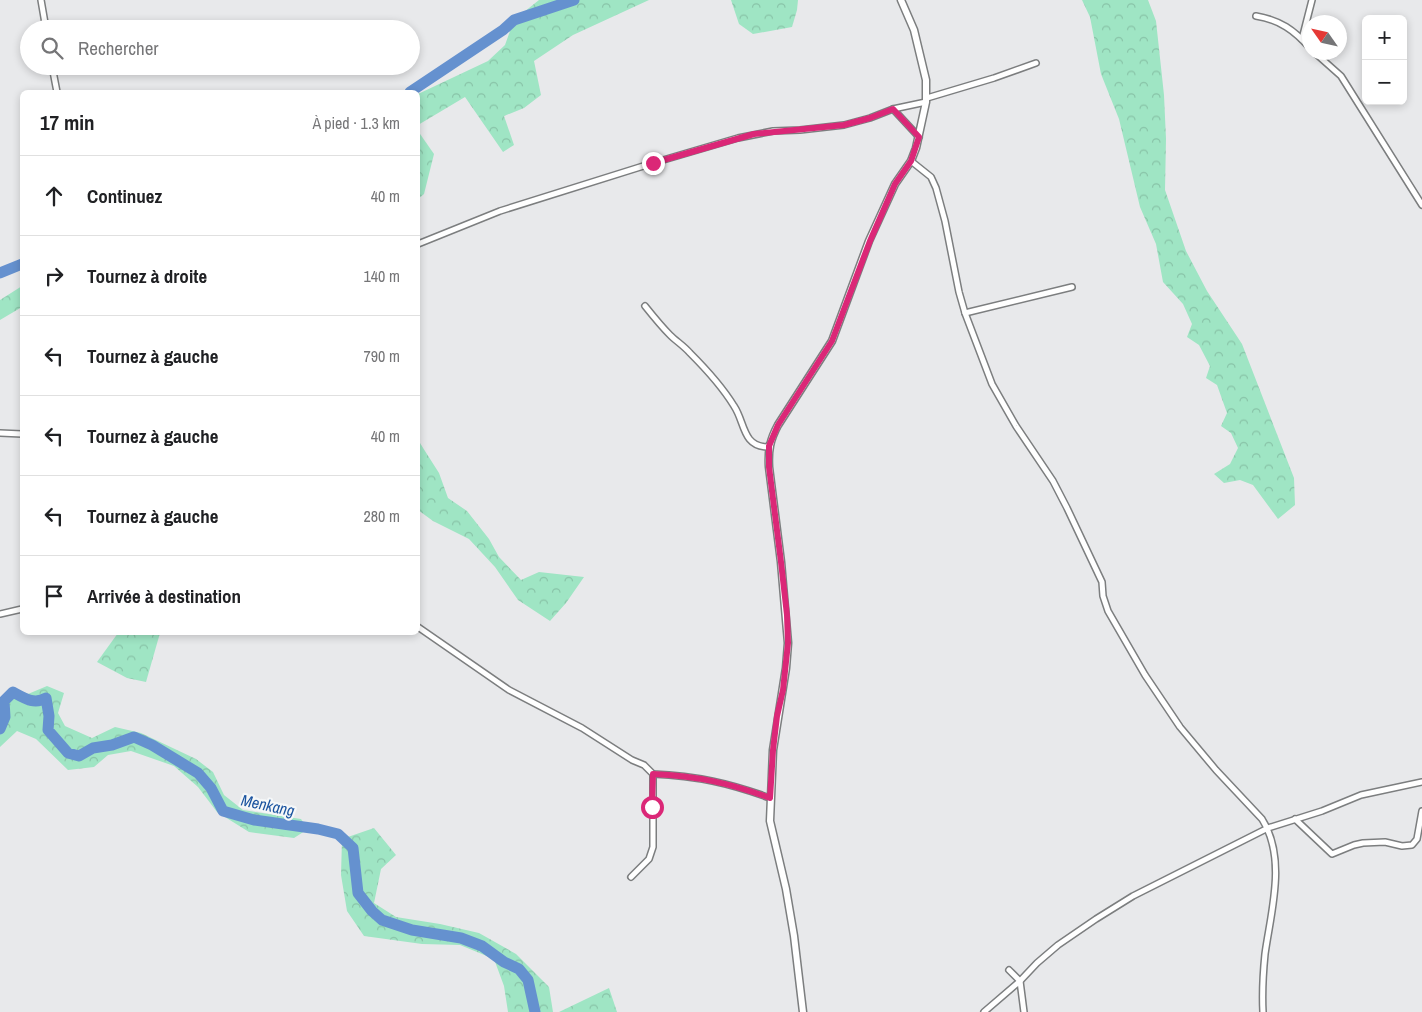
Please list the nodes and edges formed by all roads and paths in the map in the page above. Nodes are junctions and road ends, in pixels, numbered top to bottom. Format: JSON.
{"nodes":[{"id":1,"x":40,"y":0,"type":"edge"},
{"id":2,"x":900,"y":0,"type":"edge"},
{"id":3,"x":1312,"y":0,"type":"edge"},
{"id":4,"x":1308,"y":15,"type":"edge"},
{"id":5,"x":1256,"y":16,"type":"dead end"},
{"id":6,"x":44,"y":20,"type":"edge"},
{"id":7,"x":1302,"y":39,"type":"edge"},
{"id":8,"x":1323,"y":60,"type":"edge"},
{"id":9,"x":1036,"y":63,"type":"dead end"},
{"id":10,"x":54,"y":75,"type":"edge"},
{"id":11,"x":57,"y":90,"type":"edge"},
{"id":12,"x":926,"y":100,"type":"junction"},
{"id":13,"x":893,"y":109,"type":"junction"},
{"id":14,"x":916,"y":148,"type":"junction"},
{"id":15,"x":911,"y":161,"type":"junction"},
{"id":16,"x":1422,"y":205,"type":"edge"},
{"id":17,"x":420,"y":243,"type":"edge"},
{"id":18,"x":1072,"y":287,"type":"dead end"},
{"id":19,"x":645,"y":306,"type":"dead end"},
{"id":20,"x":965,"y":314,"type":"junction"},
{"id":21,"x":0,"y":433,"type":"edge"},
{"id":22,"x":20,"y":434,"type":"edge"},
{"id":23,"x":769,"y":446,"type":"junction"},
{"id":24,"x":20,"y":609,"type":"edge"},
{"id":25,"x":0,"y":614,"type":"edge"},
{"id":26,"x":420,"y":628,"type":"edge"},
{"id":27,"x":653,"y":774,"type":"junction"},
{"id":28,"x":1422,"y":782,"type":"edge"},
{"id":29,"x":770,"y":798,"type":"junction"},
{"id":30,"x":1422,"y":811,"type":"edge"},
{"id":31,"x":1295,"y":819,"type":"junction"},
{"id":32,"x":1268,"y":828,"type":"junction"},
{"id":33,"x":631,"y":877,"type":"dead end"},
{"id":34,"x":1009,"y":970,"type":"dead end"},
{"id":35,"x":1020,"y":981,"type":"junction"},
{"id":36,"x":803,"y":1012,"type":"edge"},
{"id":37,"x":984,"y":1012,"type":"edge"},
{"id":38,"x":1024,"y":1012,"type":"edge"},
{"id":39,"x":1263,"y":1012,"type":"edge"}],
"edges":[{"from":1,"to":6,"type":"street"},
{"from":2,"to":12,"type":"street"},
{"from":3,"to":4,"type":"street"},
{"from":5,"to":7,"type":"street"},
{"from":8,"to":16,"type":"street"},
{"from":9,"to":12,"type":"street"},
{"from":10,"to":11,"type":"street"},
{"from":12,"to":13,"type":"street"},
{"from":12,"to":14,"type":"street"},
{"from":13,"to":14,"type":"street"},
{"from":13,"to":17,"type":"street"},
{"from":14,"to":15,"type":"street"},
{"from":15,"to":20,"type":"street"},
{"from":15,"to":23,"type":"street"},
{"from":18,"to":20,"type":"street"},
{"from":19,"to":23,"type":"street"},
{"from":20,"to":32,"type":"street"},
{"from":21,"to":22,"type":"street"},
{"from":23,"to":29,"type":"street"},
{"from":24,"to":25,"type":"street"},
{"from":26,"to":27,"type":"street"},
{"from":27,"to":29,"type":"street"},
{"from":27,"to":33,"type":"street"},
{"from":28,"to":31,"type":"street"},
{"from":29,"to":36,"type":"street"},
{"from":30,"to":31,"type":"street"},
{"from":31,"to":32,"type":"street"},
{"from":32,"to":35,"type":"street"},
{"from":32,"to":39,"type":"street"},
{"from":34,"to":35,"type":"street"},
{"from":35,"to":37,"type":"street"},
{"from":35,"to":38,"type":"street"}]}
